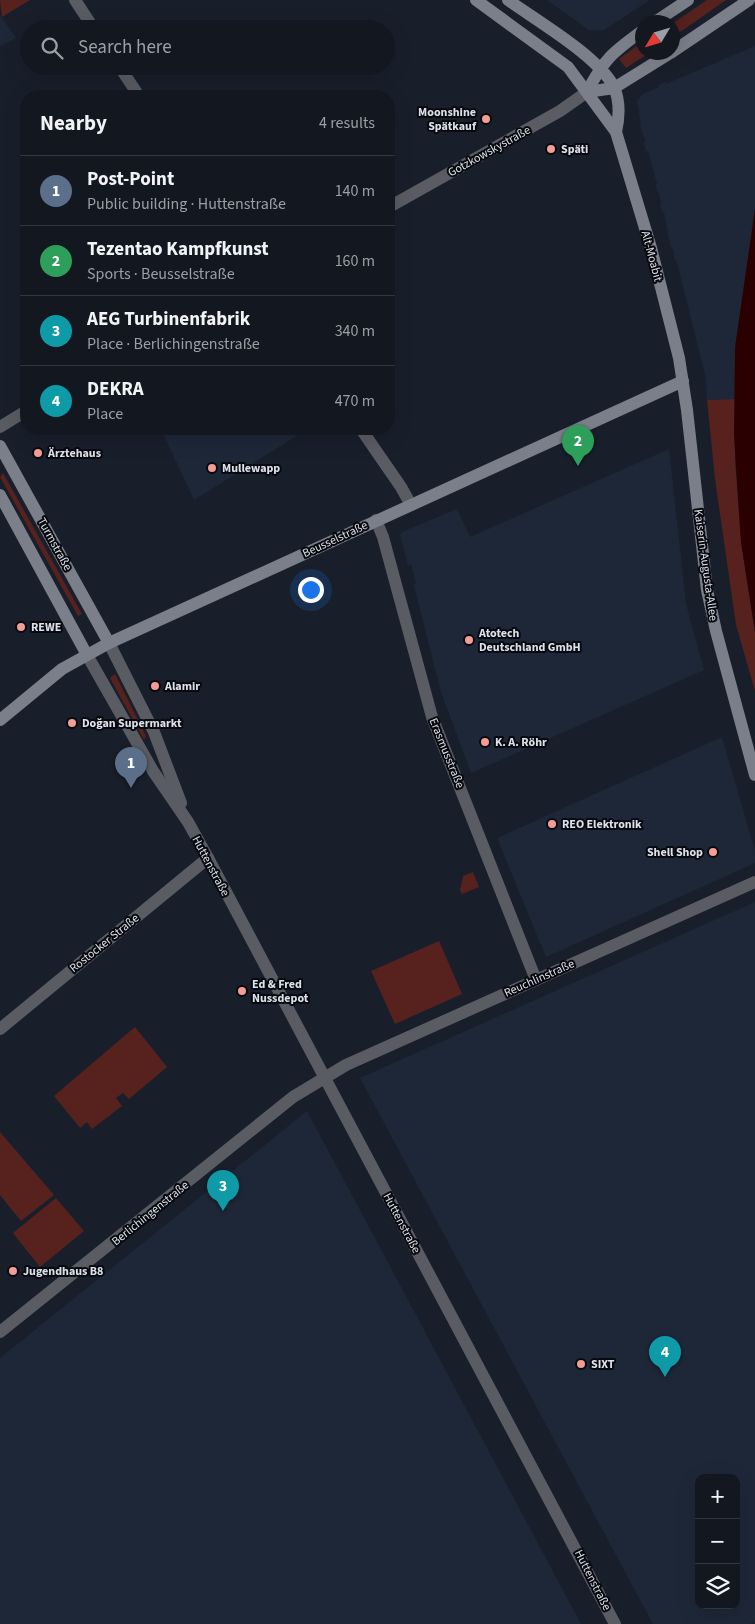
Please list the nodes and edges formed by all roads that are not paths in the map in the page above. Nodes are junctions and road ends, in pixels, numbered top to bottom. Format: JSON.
{"nodes":[{"id":1,"x":74,"y":0,"type":"edge"},
{"id":2,"x":476,"y":0,"type":"edge"},
{"id":3,"x":508,"y":0,"type":"edge"},
{"id":4,"x":688,"y":0,"type":"edge"},
{"id":5,"x":749,"y":0,"type":"edge"},
{"id":6,"x":666,"y":15,"type":"edge"},
{"id":7,"x":88,"y":20,"type":"edge"},
{"id":8,"x":635,"y":36,"type":"edge"},
{"id":9,"x":680,"y":47,"type":"edge"},
{"id":10,"x":659,"y":60,"type":"edge"},
{"id":11,"x":600,"y":68,"type":"junction"},
{"id":12,"x":125,"y":75,"type":"edge"},
{"id":13,"x":614,"y":88,"type":"junction"},
{"id":14,"x":135,"y":90,"type":"edge"},
{"id":15,"x":587,"y":92,"type":"junction"},
{"id":16,"x":616,"y":132,"type":"junction"},
{"id":17,"x":395,"y":204,"type":"edge"},
{"id":18,"x":683,"y":380,"type":"junction"},
{"id":19,"x":20,"y":414,"type":"edge"},
{"id":20,"x":0,"y":426,"type":"edge"},
{"id":21,"x":365,"y":435,"type":"edge"},
{"id":22,"x":0,"y":446,"type":"edge"},
{"id":23,"x":0,"y":495,"type":"edge"},
{"id":24,"x":410,"y":505,"type":"junction"},
{"id":25,"x":376,"y":520,"type":"junction"},
{"id":26,"x":109,"y":643,"type":"junction"},
{"id":27,"x":87,"y":654,"type":"junction"},
{"id":28,"x":0,"y":720,"type":"edge"},
{"id":29,"x":755,"y":775,"type":"edge"},
{"id":30,"x":188,"y":822,"type":"junction"},
{"id":31,"x":208,"y":858,"type":"junction"},
{"id":32,"x":755,"y":882,"type":"edge"},
{"id":33,"x":536,"y":980,"type":"junction"},
{"id":34,"x":0,"y":1029,"type":"edge"},
{"id":35,"x":325,"y":1078,"type":"junction"},
{"id":36,"x":0,"y":1332,"type":"edge"},
{"id":37,"x":615,"y":1624,"type":"edge"}],
"edges":[{"from":1,"to":7,"type":"street"},
{"from":2,"to":15,"type":"main road","name":"Alt-Moabit"},
{"from":3,"to":11,"type":"main road","name":"Alt-Moabit"},
{"from":4,"to":6,"type":"main road"},
{"from":5,"to":9,"type":"main road","name":"Gotzkowskystraße"},
{"from":8,"to":11,"type":"main road","name":"Gotzkowskystraße"},
{"from":10,"to":13,"type":"main road","name":"Gotzkowskystraße"},
{"from":11,"to":13,"type":"main road","name":"Alt-Moabit"},
{"from":11,"to":15,"type":"main road","name":"Gotzkowskystraße"},
{"from":12,"to":14,"type":"street"},
{"from":13,"to":15,"type":"main road","name":"Gotzkowskystraße"},
{"from":13,"to":16,"type":"main road","name":"Alt-Moabit"},
{"from":15,"to":16,"type":"main road","name":"Alt-Moabit"},
{"from":15,"to":17,"type":"street","name":"Gotzkowskystraße"},
{"from":16,"to":18,"type":"main road","name":"Alt-Moabit"},
{"from":18,"to":24,"type":"main road","name":"Beusselstraße"},
{"from":18,"to":29,"type":"main road","name":"Kaiserin-Augusta-Allee"},
{"from":19,"to":20,"type":"street"},
{"from":21,"to":24,"type":"street"},
{"from":22,"to":26,"type":"main road","name":"Turmstraße"},
{"from":23,"to":27,"type":"main road","name":"Turmstraße"},
{"from":24,"to":25,"type":"main road","name":"Beusselstraße"},
{"from":25,"to":26,"type":"main road","name":"Beusselstraße"},
{"from":25,"to":33,"type":"street","name":"Erasmusstraße"},
{"from":26,"to":27,"type":"main road","name":"Beusselstraße"},
{"from":26,"to":30,"type":"street","name":"Huttenstraße"},
{"from":27,"to":28,"type":"main road","name":"Beusselstraße"},
{"from":27,"to":30,"type":"street","name":"Huttenstraße"},
{"from":30,"to":31,"type":"street","name":"Huttenstraße"},
{"from":31,"to":34,"type":"street","name":"Rostocker Straße"},
{"from":31,"to":35,"type":"street","name":"Huttenstraße"},
{"from":32,"to":33,"type":"street","name":"Reuchlinstraße"},
{"from":33,"to":35,"type":"street","name":"Reuchlinstraße"},
{"from":35,"to":36,"type":"street","name":"Berlichingenstraße"},
{"from":35,"to":37,"type":"street","name":"Huttenstraße"}]}
